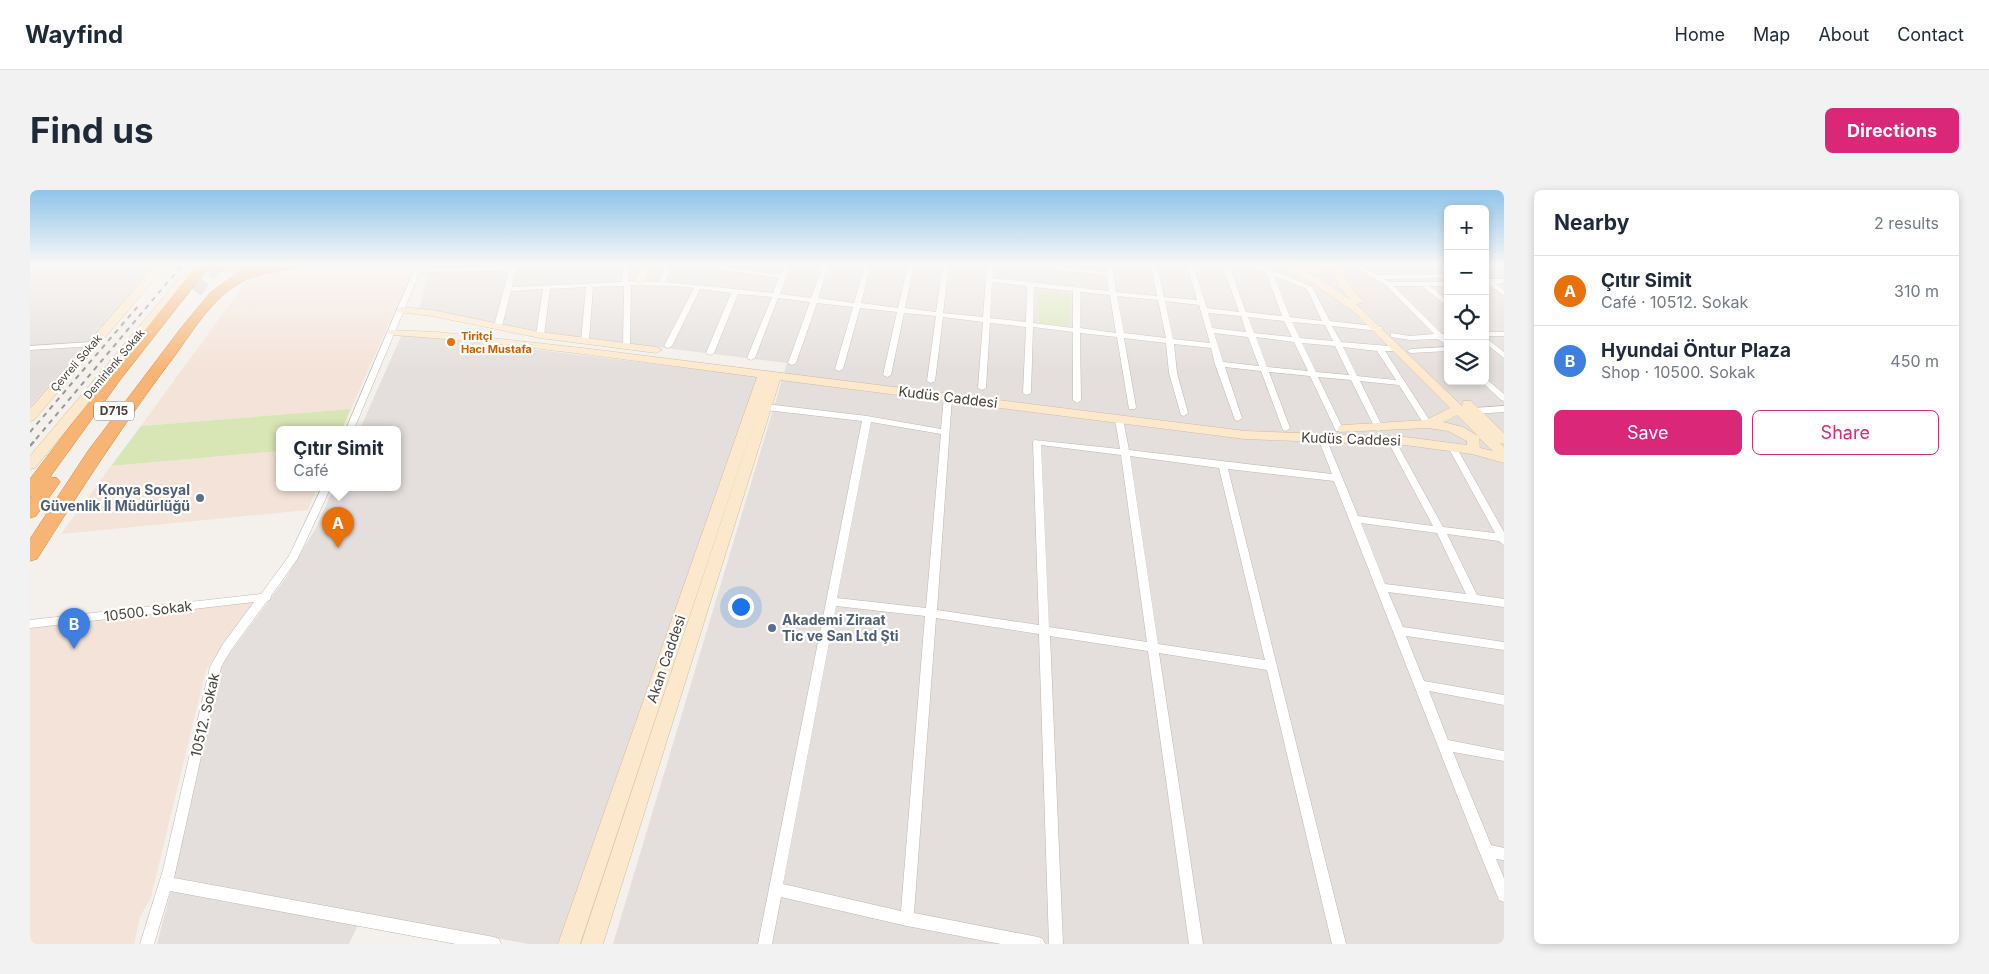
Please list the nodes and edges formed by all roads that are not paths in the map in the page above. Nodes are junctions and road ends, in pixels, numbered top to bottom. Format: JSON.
{"nodes":[{"id":1,"x":131,"y":300,"type":"edge"},
{"id":2,"x":166,"y":300,"type":"edge"},
{"id":3,"x":185,"y":300,"type":"tunnel mouth"},
{"id":4,"x":188,"y":300,"type":"tunnel mouth"},
{"id":5,"x":190,"y":300,"type":"tunnel mouth"},
{"id":6,"x":205,"y":300,"type":"tunnel mouth"},
{"id":7,"x":214,"y":300,"type":"tunnel mouth"},
{"id":8,"x":405,"y":300,"type":"edge"},
{"id":9,"x":504,"y":300,"type":"edge"},
{"id":10,"x":545,"y":300,"type":"edge"},
{"id":11,"x":589,"y":300,"type":"edge"},
{"id":12,"x":626,"y":300,"type":"edge"},
{"id":13,"x":691,"y":300,"type":"edge"},
{"id":14,"x":732,"y":300,"type":"edge"},
{"id":15,"x":774,"y":300,"type":"edge"},
{"id":16,"x":806,"y":300,"type":"edge"},
{"id":17,"x":859,"y":300,"type":"edge"},
{"id":18,"x":903,"y":300,"type":"edge"},
{"id":19,"x":942,"y":300,"type":"edge"},
{"id":20,"x":987,"y":300,"type":"edge"},
{"id":21,"x":1030,"y":300,"type":"edge"},
{"id":22,"x":1076,"y":300,"type":"edge"},
{"id":23,"x":1114,"y":300,"type":"edge"},
{"id":24,"x":1161,"y":300,"type":"edge"},
{"id":25,"x":1167,"y":300,"type":"edge"},
{"id":26,"x":1201,"y":300,"type":"edge"},
{"id":27,"x":1238,"y":300,"type":"edge"},
{"id":28,"x":1280,"y":300,"type":"edge"},
{"id":29,"x":1316,"y":300,"type":"edge"},
{"id":30,"x":1344,"y":300,"type":"edge"},
{"id":31,"x":1358,"y":300,"type":"edge"},
{"id":32,"x":1404,"y":300,"type":"edge"},
{"id":33,"x":814,"y":301,"type":"junction"},
{"id":34,"x":857,"y":306,"type":"junction"},
{"id":35,"x":1203,"y":307,"type":"junction"},
{"id":36,"x":204,"y":309,"type":"junction"},
{"id":37,"x":401,"y":310,"type":"junction"},
{"id":38,"x":901,"y":311,"type":"junction"},
{"id":39,"x":1243,"y":314,"type":"junction"},
{"id":40,"x":940,"y":315,"type":"junction"},
{"id":41,"x":455,"y":318,"type":"junction"},
{"id":42,"x":1287,"y":319,"type":"junction"},
{"id":43,"x":986,"y":320,"type":"junction"},
{"id":44,"x":1328,"y":324,"type":"junction"},
{"id":45,"x":1029,"y":325,"type":"junction"},
{"id":46,"x":498,"y":326,"type":"junction"},
{"id":47,"x":1076,"y":330,"type":"junction"},
{"id":48,"x":1209,"y":330,"type":"junction"},
{"id":49,"x":1379,"y":330,"type":"junction"},
{"id":50,"x":392,"y":332,"type":"junction"},
{"id":51,"x":1250,"y":334,"type":"junction"},
{"id":52,"x":1489,"y":334,"type":"edge"},
{"id":53,"x":1504,"y":334,"type":"edge"},
{"id":54,"x":438,"y":335,"type":"junction"},
{"id":55,"x":540,"y":335,"type":"junction"},
{"id":56,"x":1119,"y":335,"type":"junction"},
{"id":57,"x":1394,"y":335,"type":"junction"},
{"id":58,"x":1439,"y":336,"type":"junction"},
{"id":59,"x":1444,"y":336,"type":"edge"},
{"id":60,"x":1297,"y":339,"type":"junction"},
{"id":61,"x":1444,"y":340,"type":"edge"},
{"id":62,"x":1487,"y":340,"type":"edge"},
{"id":63,"x":585,"y":341,"type":"junction"},
{"id":64,"x":1170,"y":341,"type":"junction"},
{"id":65,"x":1338,"y":343,"type":"junction"},
{"id":66,"x":92,"y":344,"type":"junction"},
{"id":67,"x":627,"y":346,"type":"junction"},
{"id":68,"x":668,"y":346,"type":"dead end"},
{"id":69,"x":1214,"y":346,"type":"junction"},
{"id":70,"x":30,"y":348,"type":"edge"},
{"id":71,"x":1500,"y":348,"type":"edge"},
{"id":72,"x":1380,"y":349,"type":"junction"},
{"id":73,"x":1398,"y":349,"type":"junction"},
{"id":74,"x":1444,"y":350,"type":"edge"},
{"id":75,"x":1411,"y":351,"type":"junction"},
{"id":76,"x":710,"y":353,"type":"dead end"},
{"id":77,"x":1504,"y":356,"type":"edge"},
{"id":78,"x":751,"y":358,"type":"dead end"},
{"id":79,"x":792,"y":363,"type":"dead end"},
{"id":80,"x":1219,"y":364,"type":"junction"},
{"id":81,"x":1263,"y":368,"type":"junction"},
{"id":82,"x":839,"y":369,"type":"dead end"},
{"id":83,"x":770,"y":374,"type":"junction"},
{"id":84,"x":1313,"y":374,"type":"junction"},
{"id":85,"x":887,"y":376,"type":"dead end"},
{"id":86,"x":1354,"y":378,"type":"junction"},
{"id":87,"x":931,"y":381,"type":"dead end"},
{"id":88,"x":1402,"y":383,"type":"junction"},
{"id":89,"x":1489,"y":384,"type":"edge"},
{"id":90,"x":982,"y":388,"type":"dead end"},
{"id":91,"x":1027,"y":393,"type":"dead end"},
{"id":92,"x":948,"y":396,"type":"junction"},
{"id":93,"x":1504,"y":398,"type":"edge"},
{"id":94,"x":1077,"y":400,"type":"dead end"},
{"id":95,"x":766,"y":407,"type":"junction"},
{"id":96,"x":1132,"y":407,"type":"dead end"},
{"id":97,"x":1459,"y":409,"type":"junction"},
{"id":98,"x":1504,"y":409,"type":"edge"},
{"id":99,"x":1474,"y":411,"type":"junction"},
{"id":100,"x":1184,"y":413,"type":"dead end"},
{"id":101,"x":30,"y":417,"type":"edge"},
{"id":102,"x":1238,"y":418,"type":"dead end"},
{"id":103,"x":867,"y":419,"type":"junction"},
{"id":104,"x":1119,"y":419,"type":"junction"},
{"id":105,"x":1428,"y":424,"type":"junction"},
{"id":106,"x":351,"y":426,"type":"edge"},
{"id":107,"x":1286,"y":428,"type":"junction"},
{"id":108,"x":1379,"y":428,"type":"junction"},
{"id":109,"x":1339,"y":429,"type":"junction"},
{"id":110,"x":945,"y":432,"type":"junction"},
{"id":111,"x":1503,"y":437,"type":"edge"},
{"id":112,"x":1322,"y":438,"type":"junction"},
{"id":113,"x":1391,"y":440,"type":"junction"},
{"id":114,"x":1452,"y":447,"type":"junction"},
{"id":115,"x":1473,"y":450,"type":"junction"},
{"id":116,"x":1125,"y":453,"type":"junction"},
{"id":117,"x":1504,"y":457,"type":"edge"},
{"id":118,"x":1223,"y":465,"type":"junction"},
{"id":119,"x":30,"y":466,"type":"edge"},
{"id":120,"x":1338,"y":478,"type":"junction"},
{"id":121,"x":30,"y":491,"type":"edge"},
{"id":122,"x":324,"y":491,"type":"edge"},
{"id":123,"x":30,"y":512,"type":"edge"},
{"id":124,"x":1354,"y":519,"type":"junction"},
{"id":125,"x":1440,"y":530,"type":"junction"},
{"id":126,"x":30,"y":534,"type":"edge"},
{"id":127,"x":1503,"y":538,"type":"edge"},
{"id":128,"x":30,"y":554,"type":"edge"},
{"id":129,"x":1381,"y":587,"type":"junction"},
{"id":130,"x":266,"y":597,"type":"junction"},
{"id":131,"x":1474,"y":599,"type":"junction"},
{"id":132,"x":832,"y":601,"type":"junction"},
{"id":133,"x":1504,"y":603,"type":"edge"},
{"id":134,"x":931,"y":613,"type":"junction"},
{"id":135,"x":30,"y":624,"type":"edge"},
{"id":136,"x":1044,"y":631,"type":"junction"},
{"id":137,"x":1399,"y":631,"type":"junction"},
{"id":138,"x":1504,"y":646,"type":"edge"},
{"id":139,"x":1154,"y":648,"type":"junction"},
{"id":140,"x":1271,"y":666,"type":"junction"},
{"id":141,"x":1420,"y":686,"type":"junction"},
{"id":142,"x":1504,"y":700,"type":"edge"},
{"id":143,"x":1444,"y":745,"type":"junction"},
{"id":144,"x":1504,"y":756,"type":"edge"},
{"id":145,"x":1486,"y":851,"type":"junction"},
{"id":146,"x":1504,"y":854,"type":"edge"},
{"id":147,"x":166,"y":883,"type":"junction"},
{"id":148,"x":776,"y":889,"type":"junction"},
{"id":149,"x":1504,"y":895,"type":"edge"},
{"id":150,"x":907,"y":919,"type":"junction"},
{"id":151,"x":147,"y":944,"type":"edge"},
{"id":152,"x":494,"y":944,"type":"edge"},
{"id":153,"x":569,"y":944,"type":"edge"},
{"id":154,"x":592,"y":944,"type":"edge"},
{"id":155,"x":765,"y":944,"type":"edge"},
{"id":156,"x":1038,"y":944,"type":"edge"},
{"id":157,"x":1056,"y":944,"type":"edge"},
{"id":158,"x":1196,"y":944,"type":"edge"},
{"id":159,"x":1339,"y":944,"type":"edge"}],
"edges":[{"from":1,"to":66,"type":"street","name":"Çevreli Sokak"},
{"from":2,"to":119,"type":"street","name":"Demirlenk Sokak"},
{"from":3,"to":121,"type":"highway"},
{"from":4,"to":123,"type":"highway","number":"D715"},
{"from":5,"to":126,"type":"highway","number":"D715"},
{"from":6,"to":36,"type":"highway"},
{"from":7,"to":36,"type":"highway"},
{"from":8,"to":37,"type":"street"},
{"from":9,"to":46,"type":"street"},
{"from":10,"to":55,"type":"street"},
{"from":11,"to":63,"type":"street"},
{"from":12,"to":67,"type":"street"},
{"from":13,"to":68,"type":"street"},
{"from":14,"to":76,"type":"street"},
{"from":15,"to":78,"type":"street"},
{"from":16,"to":33,"type":"street"},
{"from":17,"to":34,"type":"street"},
{"from":18,"to":38,"type":"street"},
{"from":19,"to":40,"type":"street"},
{"from":20,"to":43,"type":"street"},
{"from":21,"to":45,"type":"street"},
{"from":22,"to":47,"type":"street"},
{"from":23,"to":56,"type":"street"},
{"from":24,"to":64,"type":"street"},
{"from":25,"to":35,"type":"street"},
{"from":26,"to":35,"type":"street"},
{"from":27,"to":39,"type":"street"},
{"from":28,"to":42,"type":"street"},
{"from":29,"to":44,"type":"street"},
{"from":30,"to":49,"type":"street"},
{"from":31,"to":57,"type":"street"},
{"from":32,"to":58,"type":"street"},
{"from":33,"to":34,"type":"street"},
{"from":33,"to":79,"type":"street"},
{"from":34,"to":38,"type":"street"},
{"from":34,"to":82,"type":"street"},
{"from":35,"to":39,"type":"street"},
{"from":35,"to":48,"type":"street"},
{"from":36,"to":128,"type":"highway"},
{"from":37,"to":41,"type":"street","name":"Kudüs Caddesi"},
{"from":37,"to":50,"type":"street"},
{"from":38,"to":40,"type":"street"},
{"from":38,"to":85,"type":"street"},
{"from":39,"to":42,"type":"street"},
{"from":39,"to":51,"type":"street"},
{"from":40,"to":43,"type":"street"},
{"from":40,"to":87,"type":"street"},
{"from":41,"to":46,"type":"street","name":"Kudüs Caddesi"},
{"from":41,"to":54,"type":"street"},
{"from":42,"to":44,"type":"street"},
{"from":42,"to":60,"type":"street"},
{"from":43,"to":45,"type":"street"},
{"from":43,"to":90,"type":"street"},
{"from":44,"to":49,"type":"street"},
{"from":44,"to":65,"type":"street"},
{"from":45,"to":47,"type":"street"},
{"from":45,"to":91,"type":"street"},
{"from":46,"to":55,"type":"street","name":"Kudüs Caddesi"},
{"from":47,"to":56,"type":"street"},
{"from":47,"to":94,"type":"street"},
{"from":48,"to":51,"type":"street"},
{"from":48,"to":69,"type":"street"},
{"from":49,"to":73,"type":"street"},
{"from":50,"to":54,"type":"street","name":"Kudüs Caddesi"},
{"from":50,"to":106,"type":"street"},
{"from":51,"to":60,"type":"street"},
{"from":51,"to":81,"type":"street"},
{"from":52,"to":53,"type":"street"},
{"from":54,"to":83,"type":"street","name":"Kudüs Caddesi"},
{"from":55,"to":63,"type":"street","name":"Kudüs Caddesi"},
{"from":56,"to":64,"type":"street"},
{"from":56,"to":96,"type":"street"},
{"from":57,"to":58,"type":"street"},
{"from":57,"to":75,"type":"street"},
{"from":58,"to":59,"type":"street"},
{"from":58,"to":61,"type":"street"},
{"from":60,"to":65,"type":"street"},
{"from":60,"to":84,"type":"street"},
{"from":62,"to":71,"type":"street"},
{"from":63,"to":67,"type":"street","name":"Kudüs Caddesi"},
{"from":64,"to":69,"type":"street"},
{"from":64,"to":100,"type":"street"},
{"from":65,"to":72,"type":"street"},
{"from":65,"to":86,"type":"street"},
{"from":66,"to":70,"type":"street"},
{"from":66,"to":101,"type":"street","name":"Çevreli Sokak"},
{"from":67,"to":107,"type":"street","name":"Kudüs Caddesi"},
{"from":69,"to":80,"type":"street"},
{"from":71,"to":77,"type":"street"},
{"from":72,"to":73,"type":"street"},
{"from":72,"to":88,"type":"street"},
{"from":73,"to":97,"type":"street"},
{"from":74,"to":75,"type":"street"},
{"from":75,"to":99,"type":"street"},
{"from":80,"to":81,"type":"street"},
{"from":80,"to":102,"type":"street"},
{"from":81,"to":84,"type":"street"},
{"from":81,"to":107,"type":"street"},
{"from":83,"to":92,"type":"street","name":"Kudüs Caddesi"},
{"from":83,"to":95,"type":"street","name":"Akan Caddesi"},
{"from":83,"to":153,"type":"street","name":"Akan Caddesi"},
{"from":84,"to":86,"type":"street"},
{"from":84,"to":109,"type":"street"},
{"from":86,"to":88,"type":"street"},
{"from":86,"to":108,"type":"street"},
{"from":88,"to":105,"type":"street"},
{"from":89,"to":93,"type":"street"},
{"from":92,"to":104,"type":"street","name":"Kudüs Caddesi"},
{"from":92,"to":110,"type":"street"},
{"from":95,"to":103,"type":"street"},
{"from":95,"to":154,"type":"street","name":"Akan Caddesi"},
{"from":97,"to":105,"type":"street","name":"Kudüs Caddesi"},
{"from":97,"to":117,"type":"street"},
{"from":98,"to":99,"type":"street"},
{"from":99,"to":111,"type":"street"},
{"from":103,"to":110,"type":"street"},
{"from":103,"to":132,"type":"street"},
{"from":104,"to":112,"type":"street","name":"Kudüs Caddesi"},
{"from":104,"to":116,"type":"street"},
{"from":105,"to":108,"type":"street","name":"Kudüs Caddesi"},
{"from":105,"to":115,"type":"street"},
{"from":107,"to":109,"type":"street","name":"Kudüs Caddesi"},
{"from":108,"to":109,"type":"street","name":"Kudüs Caddesi"},
{"from":110,"to":134,"type":"street"},
{"from":112,"to":113,"type":"street","name":"Kudüs Caddesi"},
{"from":112,"to":120,"type":"street"},
{"from":113,"to":114,"type":"street","name":"Kudüs Caddesi"},
{"from":113,"to":125,"type":"street"},
{"from":114,"to":115,"type":"street","name":"Kudüs Caddesi"},
{"from":114,"to":127,"type":"street"},
{"from":115,"to":117,"type":"street","name":"Kudüs Caddesi"},
{"from":116,"to":118,"type":"street"},
{"from":116,"to":136,"type":"street"},
{"from":116,"to":139,"type":"street"},
{"from":118,"to":120,"type":"street"},
{"from":118,"to":140,"type":"street"},
{"from":120,"to":124,"type":"street"},
{"from":122,"to":130,"type":"street","name":"10512. Sokak"},
{"from":124,"to":125,"type":"street"},
{"from":124,"to":129,"type":"street"},
{"from":125,"to":127,"type":"street"},
{"from":125,"to":131,"type":"street"},
{"from":129,"to":131,"type":"street"},
{"from":129,"to":137,"type":"street"},
{"from":130,"to":135,"type":"street","name":"10500. Sokak"},
{"from":130,"to":147,"type":"street","name":"10512. Sokak"},
{"from":131,"to":133,"type":"street"},
{"from":132,"to":134,"type":"street"},
{"from":132,"to":148,"type":"street"},
{"from":134,"to":136,"type":"street"},
{"from":134,"to":150,"type":"street"},
{"from":136,"to":139,"type":"street"},
{"from":136,"to":157,"type":"street"},
{"from":137,"to":138,"type":"street"},
{"from":137,"to":141,"type":"street"},
{"from":139,"to":140,"type":"street"},
{"from":139,"to":158,"type":"street"},
{"from":140,"to":159,"type":"street"},
{"from":141,"to":142,"type":"street"},
{"from":141,"to":143,"type":"street"},
{"from":143,"to":144,"type":"street"},
{"from":143,"to":145,"type":"street"},
{"from":145,"to":146,"type":"street"},
{"from":145,"to":149,"type":"street"},
{"from":147,"to":151,"type":"street","name":"10512. Sokak"},
{"from":147,"to":152,"type":"street"},
{"from":148,"to":150,"type":"street"},
{"from":148,"to":155,"type":"street"},
{"from":150,"to":156,"type":"street"}]}
